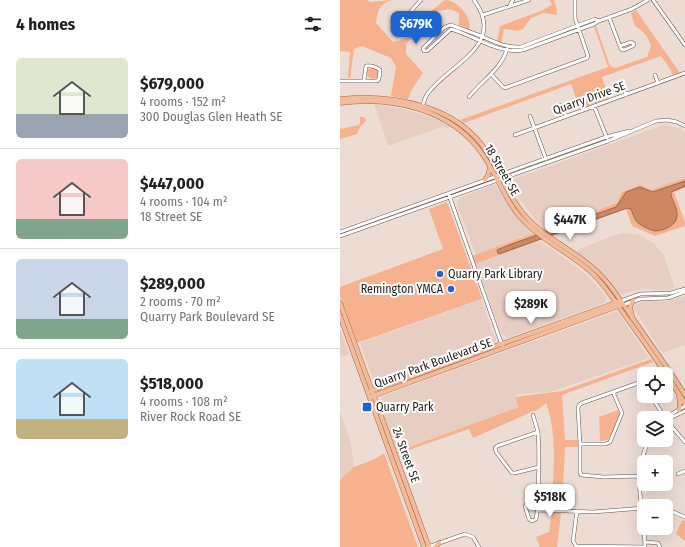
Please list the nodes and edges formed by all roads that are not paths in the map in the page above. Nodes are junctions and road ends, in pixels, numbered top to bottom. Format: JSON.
{"nodes":[{"id":1,"x":422,"y":0,"type":"edge"},
{"id":2,"x":474,"y":0,"type":"edge"},
{"id":3,"x":513,"y":0,"type":"edge"},
{"id":4,"x":529,"y":0,"type":"edge"},
{"id":5,"x":575,"y":0,"type":"edge"},
{"id":6,"x":648,"y":0,"type":"edge"},
{"id":7,"x":653,"y":0,"type":"edge"},
{"id":8,"x":509,"y":7,"type":"junction"},
{"id":9,"x":483,"y":15,"type":"junction"},
{"id":10,"x":609,"y":17,"type":"junction"},
{"id":11,"x":403,"y":20,"type":"dead end"},
{"id":12,"x":451,"y":25,"type":"junction"},
{"id":13,"x":578,"y":28,"type":"junction"},
{"id":14,"x":450,"y":29,"type":"junction"},
{"id":15,"x":544,"y":32,"type":"dead end"},
{"id":16,"x":483,"y":37,"type":"junction"},
{"id":17,"x":434,"y":38,"type":"junction"},
{"id":18,"x":546,"y":39,"type":"junction"},
{"id":19,"x":438,"y":41,"type":"junction"},
{"id":20,"x":481,"y":41,"type":"junction"},
{"id":21,"x":685,"y":45,"type":"edge"},
{"id":22,"x":620,"y":46,"type":"dead end"},
{"id":23,"x":507,"y":49,"type":"junction"},
{"id":24,"x":685,"y":73,"type":"edge"},
{"id":25,"x":492,"y":74,"type":"junction"},
{"id":26,"x":655,"y":75,"type":"dead end"},
{"id":27,"x":364,"y":80,"type":"junction"},
{"id":28,"x":340,"y":81,"type":"edge"},
{"id":29,"x":658,"y":83,"type":"junction"},
{"id":30,"x":623,"y":87,"type":"dead end"},
{"id":31,"x":626,"y":95,"type":"junction"},
{"id":32,"x":469,"y":97,"type":"dead end"},
{"id":33,"x":340,"y":99,"type":"edge"},
{"id":34,"x":340,"y":103,"type":"edge"},
{"id":35,"x":561,"y":105,"type":"dead end"},
{"id":36,"x":594,"y":106,"type":"junction"},
{"id":37,"x":422,"y":108,"type":"junction"},
{"id":38,"x":530,"y":116,"type":"dead end"},
{"id":39,"x":566,"y":116,"type":"junction"},
{"id":40,"x":685,"y":126,"type":"edge"},
{"id":41,"x":534,"y":128,"type":"junction"},
{"id":42,"x":634,"y":129,"type":"junction"},
{"id":43,"x":515,"y":135,"type":"dead end"},
{"id":44,"x":606,"y":137,"type":"junction"},
{"id":45,"x":608,"y":141,"type":"junction"},
{"id":46,"x":546,"y":161,"type":"junction"},
{"id":47,"x":490,"y":166,"type":"junction"},
{"id":48,"x":510,"y":176,"type":"junction"},
{"id":49,"x":498,"y":178,"type":"junction"},
{"id":50,"x":486,"y":180,"type":"junction"},
{"id":51,"x":507,"y":189,"type":"junction"},
{"id":52,"x":449,"y":195,"type":"junction"},
{"id":53,"x":396,"y":214,"type":"junction"},
{"id":54,"x":340,"y":232,"type":"edge"},
{"id":55,"x":340,"y":236,"type":"edge"},
{"id":56,"x":685,"y":289,"type":"edge"},
{"id":57,"x":608,"y":292,"type":"junction"},
{"id":58,"x":685,"y":292,"type":"edge"},
{"id":59,"x":633,"y":301,"type":"junction"},
{"id":60,"x":340,"y":303,"type":"edge"},
{"id":61,"x":620,"y":304,"type":"junction"},
{"id":62,"x":607,"y":306,"type":"junction"},
{"id":63,"x":340,"y":316,"type":"edge"},
{"id":64,"x":633,"y":320,"type":"junction"},
{"id":65,"x":503,"y":346,"type":"junction"},
{"id":66,"x":637,"y":383,"type":"edge"},
{"id":67,"x":370,"y":391,"type":"junction"},
{"id":68,"x":382,"y":392,"type":"junction"},
{"id":69,"x":612,"y":392,"type":"junction"},
{"id":70,"x":678,"y":392,"type":"junction"},
{"id":71,"x":685,"y":395,"type":"edge"},
{"id":72,"x":372,"y":396,"type":"junction"},
{"id":73,"x":377,"y":404,"type":"junction"},
{"id":74,"x":685,"y":405,"type":"edge"},
{"id":75,"x":679,"y":410,"type":"junction"},
{"id":76,"x":685,"y":411,"type":"edge"},
{"id":77,"x":673,"y":414,"type":"edge"},
{"id":78,"x":533,"y":415,"type":"dead end"},
{"id":79,"x":673,"y":416,"type":"edge"},
{"id":80,"x":673,"y":427,"type":"edge"},
{"id":81,"x":538,"y":432,"type":"junction"},
{"id":82,"x":685,"y":442,"type":"edge"},
{"id":83,"x":580,"y":444,"type":"junction"},
{"id":84,"x":538,"y":467,"type":"junction"},
{"id":85,"x":685,"y":471,"type":"edge"},
{"id":86,"x":678,"y":474,"type":"dead end"},
{"id":87,"x":637,"y":476,"type":"edge"},
{"id":88,"x":538,"y":500,"type":"junction"},
{"id":89,"x":538,"y":508,"type":"junction"},
{"id":90,"x":637,"y":508,"type":"edge"},
{"id":91,"x":577,"y":511,"type":"junction"},
{"id":92,"x":673,"y":512,"type":"edge"},
{"id":93,"x":685,"y":517,"type":"edge"},
{"id":94,"x":645,"y":535,"type":"edge"},
{"id":95,"x":645,"y":542,"type":"junction"},
{"id":96,"x":439,"y":543,"type":"junction"},
{"id":97,"x":424,"y":547,"type":"edge"},
{"id":98,"x":428,"y":547,"type":"edge"},
{"id":99,"x":435,"y":547,"type":"edge"},
{"id":100,"x":479,"y":547,"type":"edge"},
{"id":101,"x":645,"y":547,"type":"edge"},
{"id":102,"x":660,"y":547,"type":"edge"}],
"edges":[{"from":1,"to":11,"type":"street"},
{"from":2,"to":9,"type":"street"},
{"from":3,"to":8,"type":"street"},
{"from":4,"to":8,"type":"street"},
{"from":5,"to":13,"type":"street"},
{"from":6,"to":10,"type":"street"},
{"from":7,"to":21,"type":"street"},
{"from":8,"to":9,"type":"street"},
{"from":9,"to":16,"type":"street"},
{"from":10,"to":13,"type":"street"},
{"from":10,"to":22,"type":"street"},
{"from":12,"to":14,"type":"street"},
{"from":12,"to":16,"type":"street"},
{"from":12,"to":17,"type":"street"},
{"from":13,"to":18,"type":"street"},
{"from":13,"to":25,"type":"street"},
{"from":14,"to":19,"type":"street"},
{"from":14,"to":20,"type":"street"},
{"from":15,"to":18,"type":"street"},
{"from":16,"to":20,"type":"street"},
{"from":16,"to":23,"type":"street"},
{"from":17,"to":19,"type":"street"},
{"from":17,"to":19,"type":"street"},
{"from":18,"to":23,"type":"street"},
{"from":20,"to":23,"type":"street"},
{"from":20,"to":37,"type":"street"},
{"from":23,"to":25,"type":"street"},
{"from":24,"to":29,"type":"street","name":"Quarry Drive SE"},
{"from":25,"to":32,"type":"street"},
{"from":26,"to":29,"type":"street"},
{"from":27,"to":27,"type":"street"},
{"from":27,"to":28,"type":"street"},
{"from":29,"to":31,"type":"street","name":"Quarry Drive SE"},
{"from":30,"to":31,"type":"street"},
{"from":31,"to":36,"type":"street","name":"Quarry Drive SE"},
{"from":33,"to":37,"type":"main road","name":"18 Street SE"},
{"from":34,"to":37,"type":"main road","name":"18 Street SE"},
{"from":35,"to":39,"type":"street"},
{"from":36,"to":39,"type":"street","name":"Quarry Drive SE"},
{"from":36,"to":44,"type":"street"},
{"from":37,"to":47,"type":"main road","name":"18 Street SE"},
{"from":37,"to":49,"type":"main road","name":"18 Street SE"},
{"from":38,"to":41,"type":"street"},
{"from":39,"to":41,"type":"street","name":"Quarry Drive SE"},
{"from":40,"to":42,"type":"street"},
{"from":41,"to":43,"type":"street","name":"Quarry Drive SE"},
{"from":41,"to":46,"type":"street"},
{"from":42,"to":44,"type":"street"},
{"from":42,"to":45,"type":"street"},
{"from":44,"to":45,"type":"street"},
{"from":44,"to":46,"type":"street"},
{"from":45,"to":46,"type":"street"},
{"from":46,"to":48,"type":"street"},
{"from":46,"to":49,"type":"street"},
{"from":47,"to":49,"type":"main road","name":"18 Street SE"},
{"from":47,"to":50,"type":"main road"},
{"from":48,"to":49,"type":"street"},
{"from":48,"to":51,"type":"main road"},
{"from":49,"to":50,"type":"street"},
{"from":49,"to":51,"type":"main road","name":"18 Street SE"},
{"from":49,"to":52,"type":"street"},
{"from":49,"to":57,"type":"main road","name":"18 Street SE"},
{"from":50,"to":52,"type":"street"},
{"from":51,"to":61,"type":"main road","name":"18 Street SE"},
{"from":52,"to":53,"type":"street"},
{"from":52,"to":65,"type":"street"},
{"from":53,"to":54,"type":"street"},
{"from":53,"to":55,"type":"street"},
{"from":56,"to":61,"type":"street","name":"Quarry Park Boulevard SE"},
{"from":57,"to":61,"type":"main road","name":"18 Street SE"},
{"from":57,"to":62,"type":"main road"},
{"from":58,"to":59,"type":"street","name":"Quarry Park Boulevard SE"},
{"from":59,"to":61,"type":"street","name":"Quarry Park Boulevard SE"},
{"from":59,"to":64,"type":"main road"},
{"from":60,"to":67,"type":"main road","name":"24 Street SE"},
{"from":61,"to":62,"type":"main road","name":"Quarry Park Boulevard SE"},
{"from":61,"to":64,"type":"main road","name":"18 Street SE"},
{"from":61,"to":65,"type":"main road","name":"Quarry Park Boulevard SE"},
{"from":61,"to":70,"type":"main road","name":"18 Street SE"},
{"from":62,"to":65,"type":"main road","name":"Quarry Park Boulevard SE"},
{"from":63,"to":67,"type":"main road","name":"24 Street SE"},
{"from":64,"to":71,"type":"main road","name":"18 Street SE"},
{"from":65,"to":67,"type":"main road","name":"Quarry Park Boulevard SE"},
{"from":65,"to":68,"type":"main road","name":"Quarry Park Boulevard SE"},
{"from":66,"to":69,"type":"street"},
{"from":67,"to":72,"type":"main road","name":"24 Street SE"},
{"from":68,"to":72,"type":"main road","name":"Quarry Park Boulevard SE"},
{"from":68,"to":73,"type":"main road"},
{"from":69,"to":83,"type":"street"},
{"from":69,"to":83,"type":"street"},
{"from":70,"to":74,"type":"main road","name":"18 Street SE"},
{"from":70,"to":75,"type":"main road"},
{"from":72,"to":73,"type":"main road","name":"24 Street SE"},
{"from":72,"to":97,"type":"main road","name":"24 Street SE"},
{"from":73,"to":98,"type":"main road","name":"24 Street SE"},
{"from":74,"to":75,"type":"street"},
{"from":75,"to":77,"type":"street"},
{"from":76,"to":79,"type":"street"},
{"from":78,"to":81,"type":"street"},
{"from":80,"to":82,"type":"street"},
{"from":81,"to":84,"type":"street"},
{"from":81,"to":84,"type":"street"},
{"from":83,"to":87,"type":"street"},
{"from":84,"to":88,"type":"street"},
{"from":85,"to":86,"type":"street"},
{"from":88,"to":89,"type":"street"},
{"from":88,"to":89,"type":"street"},
{"from":89,"to":91,"type":"street"},
{"from":90,"to":91,"type":"street"},
{"from":91,"to":101,"type":"street"},
{"from":92,"to":93,"type":"street"},
{"from":94,"to":95,"type":"street"},
{"from":95,"to":101,"type":"street"},
{"from":95,"to":102,"type":"street"},
{"from":96,"to":98,"type":"street"},
{"from":96,"to":99,"type":"main road"},
{"from":96,"to":100,"type":"street"}]}
